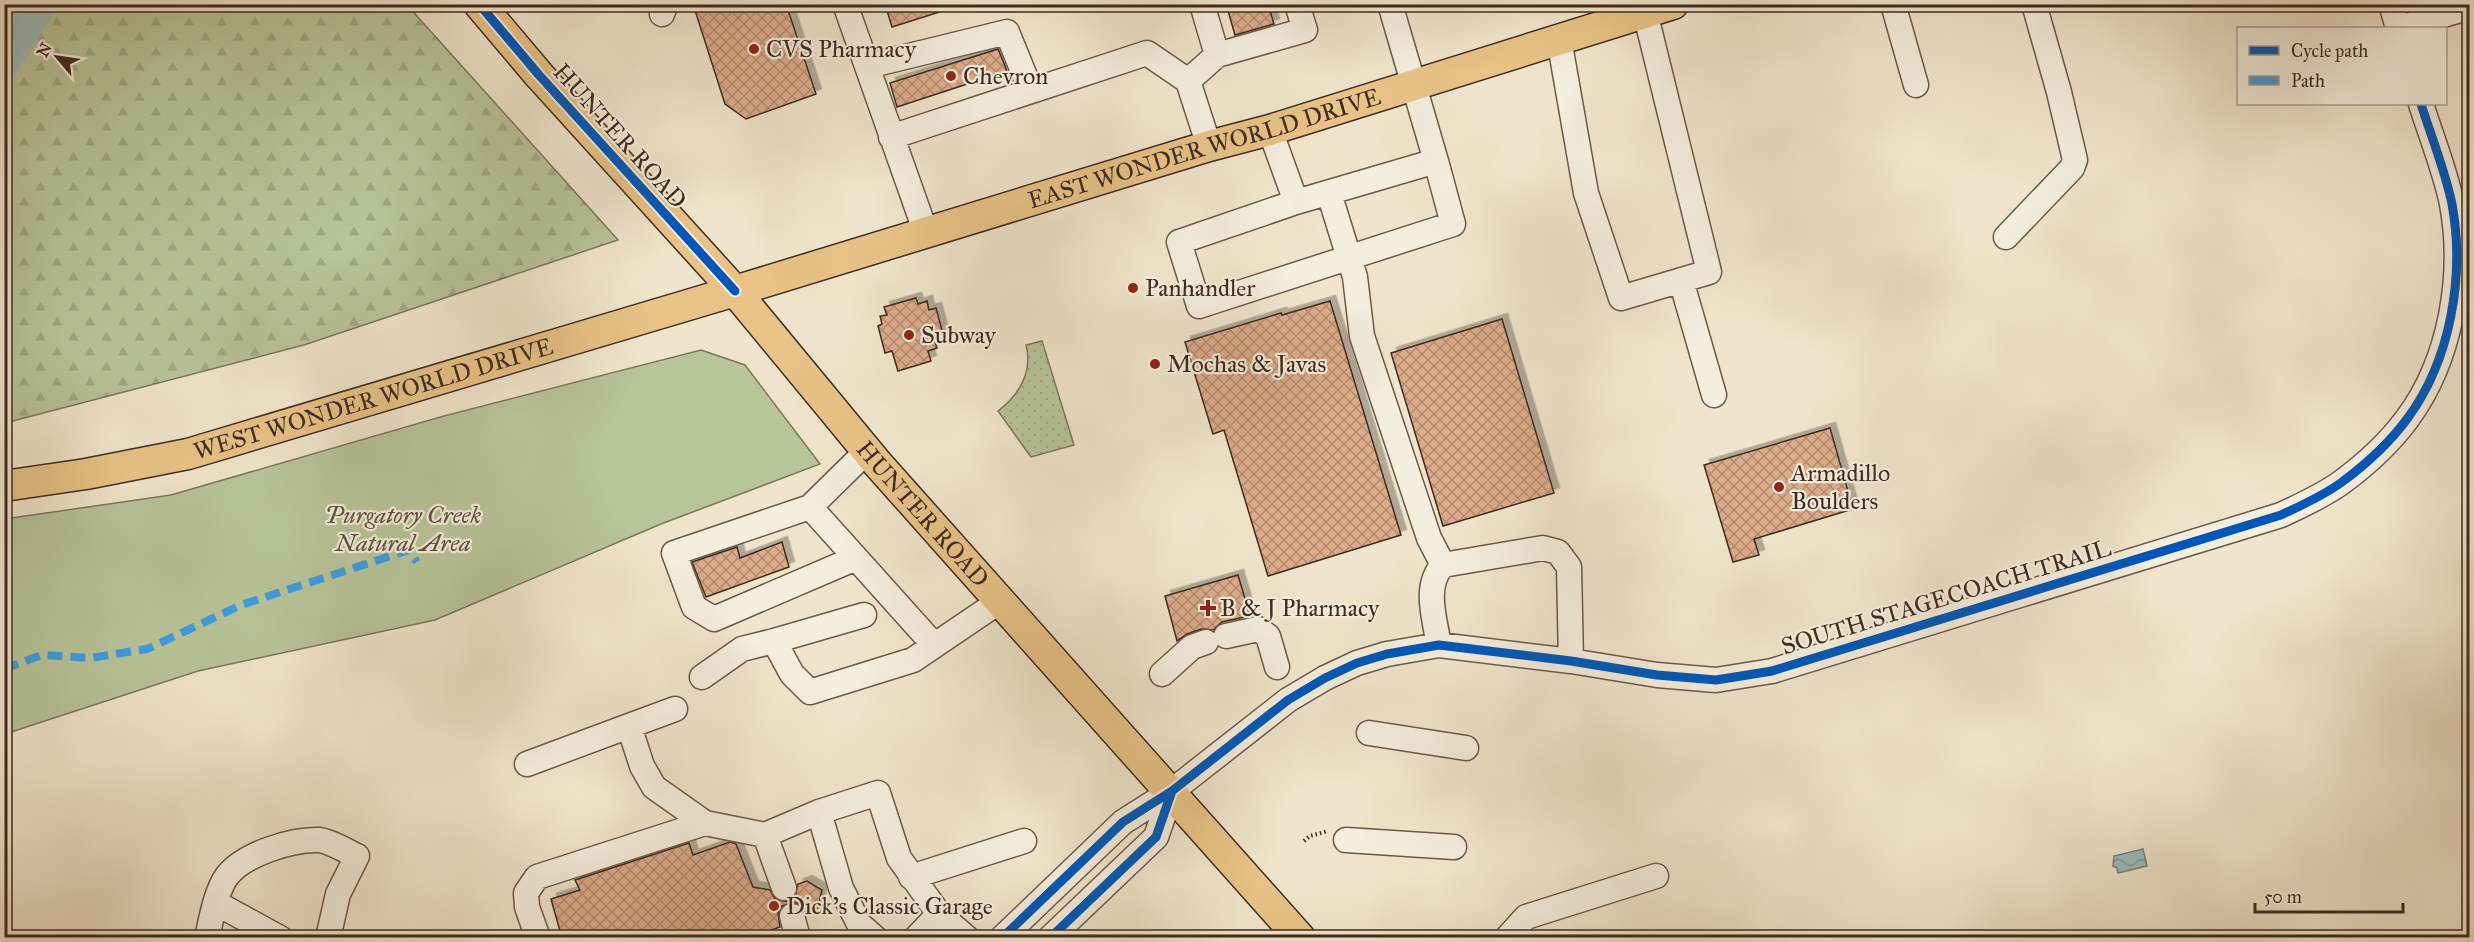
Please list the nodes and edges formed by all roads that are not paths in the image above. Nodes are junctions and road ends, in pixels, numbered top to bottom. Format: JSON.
{"nodes":[{"id":1,"x":479,"y":4,"type":"edge"},
{"id":2,"x":845,"y":4,"type":"edge"},
{"id":3,"x":1297,"y":4,"type":"edge"},
{"id":4,"x":1390,"y":4,"type":"edge"},
{"id":5,"x":1893,"y":4,"type":"edge"},
{"id":6,"x":2034,"y":4,"type":"edge"},
{"id":7,"x":2391,"y":4,"type":"edge"},
{"id":8,"x":1654,"y":7,"type":"edge"},
{"id":9,"x":2469,"y":7,"type":"edge"},
{"id":10,"x":1208,"y":11,"type":"edge"},
{"id":11,"x":2399,"y":27,"type":"edge"},
{"id":12,"x":2402,"y":27,"type":"edge"},
{"id":13,"x":1559,"y":39,"type":"junction"},
{"id":14,"x":1217,"y":56,"type":"junction"},
{"id":15,"x":868,"y":66,"type":"junction"},
{"id":16,"x":1188,"y":81,"type":"junction"},
{"id":17,"x":1414,"y":84,"type":"junction"},
{"id":18,"x":1916,"y":85,"type":"dead end"},
{"id":19,"x":1031,"y":91,"type":"junction"},
{"id":20,"x":2421,"y":105,"type":"edge"},
{"id":21,"x":1270,"y":130,"type":"junction"},
{"id":22,"x":891,"y":137,"type":"junction"},
{"id":23,"x":1209,"y":147,"type":"junction"},
{"id":24,"x":1436,"y":161,"type":"junction"},
{"id":25,"x":1329,"y":193,"type":"junction"},
{"id":26,"x":1296,"y":202,"type":"junction"},
{"id":27,"x":926,"y":233,"type":"junction"},
{"id":28,"x":2006,"y":237,"type":"dead end"},
{"id":29,"x":1349,"y":257,"type":"junction"},
{"id":30,"x":1681,"y":280,"type":"junction"},
{"id":31,"x":735,"y":291,"type":"junction"},
{"id":32,"x":1714,"y":395,"type":"dead end"},
{"id":33,"x":867,"y":451,"type":"junction"},
{"id":34,"x":4,"y":486,"type":"edge"},
{"id":35,"x":810,"y":507,"type":"junction"},
{"id":36,"x":856,"y":558,"type":"junction"},
{"id":37,"x":1443,"y":565,"type":"junction"},
{"id":38,"x":1000,"y":601,"type":"junction"},
{"id":39,"x":864,"y":615,"type":"dead end"},
{"id":40,"x":774,"y":641,"type":"junction"},
{"id":41,"x":934,"y":645,"type":"junction"},
{"id":42,"x":1439,"y":645,"type":"junction"},
{"id":43,"x":1571,"y":661,"type":"junction"},
{"id":44,"x":1277,"y":667,"type":"dead end"},
{"id":45,"x":1162,"y":674,"type":"dead end"},
{"id":46,"x":702,"y":677,"type":"dead end"},
{"id":47,"x":675,"y":709,"type":"dead end"},
{"id":48,"x":629,"y":726,"type":"junction"},
{"id":49,"x":1369,"y":733,"type":"dead end"},
{"id":50,"x":1466,"y":748,"type":"dead end"},
{"id":51,"x":527,"y":764,"type":"dead end"},
{"id":52,"x":1172,"y":791,"type":"junction"},
{"id":53,"x":819,"y":813,"type":"junction"},
{"id":54,"x":705,"y":823,"type":"junction"},
{"id":55,"x":1343,"y":834,"type":"road end"},
{"id":56,"x":765,"y":835,"type":"junction"},
{"id":57,"x":1024,"y":841,"type":"dead end"},
{"id":58,"x":1454,"y":847,"type":"dead end"},
{"id":59,"x":1656,"y":876,"type":"dead end"},
{"id":60,"x":911,"y":877,"type":"junction"},
{"id":61,"x":784,"y":888,"type":"dead end"},
{"id":62,"x":216,"y":903,"type":"junction"},
{"id":63,"x":939,"y":914,"type":"junction"},
{"id":64,"x":1295,"y":936,"type":"edge"},
{"id":65,"x":207,"y":938,"type":"edge"},
{"id":66,"x":280,"y":938,"type":"edge"},
{"id":67,"x":328,"y":938,"type":"edge"},
{"id":68,"x":538,"y":938,"type":"edge"},
{"id":69,"x":875,"y":938,"type":"edge"},
{"id":70,"x":916,"y":938,"type":"edge"},
{"id":71,"x":967,"y":938,"type":"edge"},
{"id":72,"x":1002,"y":938,"type":"edge"},
{"id":73,"x":1050,"y":938,"type":"edge"},
{"id":74,"x":1507,"y":938,"type":"edge"}],
"edges":[{"from":1,"to":31,"type":"main road","name":"HUNTER ROAD"},
{"from":2,"to":15,"type":"street"},
{"from":3,"to":14,"type":"street"},
{"from":4,"to":17,"type":"street"},
{"from":5,"to":18,"type":"street"},
{"from":6,"to":28,"type":"street"},
{"from":7,"to":11,"type":"street"},
{"from":8,"to":13,"type":"main road","name":"EAST WONDER WORLD DRIVE"},
{"from":8,"to":30,"type":"street"},
{"from":9,"to":12,"type":"street"},
{"from":10,"to":14,"type":"street"},
{"from":13,"to":17,"type":"main road","name":"EAST WONDER WORLD DRIVE"},
{"from":13,"to":30,"type":"street"},
{"from":14,"to":16,"type":"street"},
{"from":15,"to":19,"type":"street"},
{"from":15,"to":22,"type":"street"},
{"from":16,"to":19,"type":"street"},
{"from":16,"to":23,"type":"street"},
{"from":17,"to":21,"type":"main road","name":"EAST WONDER WORLD DRIVE"},
{"from":17,"to":24,"type":"street"},
{"from":19,"to":22,"type":"street"},
{"from":20,"to":43,"type":"street","name":"SOUTH STAGECOACH TRAIL"},
{"from":21,"to":23,"type":"main road","name":"EAST WONDER WORLD DRIVE"},
{"from":21,"to":26,"type":"street"},
{"from":22,"to":27,"type":"street"},
{"from":23,"to":27,"type":"main road","name":"EAST WONDER WORLD DRIVE"},
{"from":24,"to":25,"type":"street"},
{"from":24,"to":29,"type":"street"},
{"from":25,"to":26,"type":"street"},
{"from":25,"to":29,"type":"street"},
{"from":26,"to":29,"type":"street"},
{"from":27,"to":31,"type":"main road","name":"EAST WONDER WORLD DRIVE"},
{"from":29,"to":37,"type":"street"},
{"from":30,"to":32,"type":"street"},
{"from":31,"to":33,"type":"main road","name":"HUNTER ROAD"},
{"from":31,"to":34,"type":"main road","name":"WEST WONDER WORLD DRIVE"},
{"from":33,"to":35,"type":"street"},
{"from":33,"to":38,"type":"main road","name":"HUNTER ROAD"},
{"from":35,"to":36,"type":"street"},
{"from":35,"to":36,"type":"street"},
{"from":36,"to":41,"type":"street"},
{"from":37,"to":42,"type":"street"},
{"from":37,"to":43,"type":"street"},
{"from":38,"to":41,"type":"street"},
{"from":38,"to":52,"type":"main road","name":"HUNTER ROAD"},
{"from":39,"to":40,"type":"street"},
{"from":40,"to":41,"type":"street"},
{"from":40,"to":46,"type":"street"},
{"from":42,"to":43,"type":"street","name":"SOUTH STAGECOACH TRAIL"},
{"from":42,"to":52,"type":"street","name":"SOUTH STAGECOACH TRAIL"},
{"from":44,"to":45,"type":"street"},
{"from":47,"to":48,"type":"street"},
{"from":48,"to":51,"type":"street"},
{"from":48,"to":54,"type":"street"},
{"from":49,"to":50,"type":"street"},
{"from":52,"to":64,"type":"main road","name":"HUNTER ROAD"},
{"from":52,"to":72,"type":"street","name":"SOUTH STAGECOACH TRAIL"},
{"from":52,"to":73,"type":"street"},
{"from":53,"to":56,"type":"street"},
{"from":53,"to":60,"type":"street"},
{"from":53,"to":69,"type":"street"},
{"from":54,"to":56,"type":"street"},
{"from":54,"to":68,"type":"street"},
{"from":55,"to":58,"type":"street"},
{"from":56,"to":61,"type":"street"},
{"from":57,"to":60,"type":"street"},
{"from":59,"to":74,"type":"street"},
{"from":60,"to":63,"type":"street"},
{"from":62,"to":65,"type":"street"},
{"from":62,"to":66,"type":"street"},
{"from":62,"to":67,"type":"street"},
{"from":63,"to":70,"type":"street"},
{"from":63,"to":71,"type":"street"}]}
